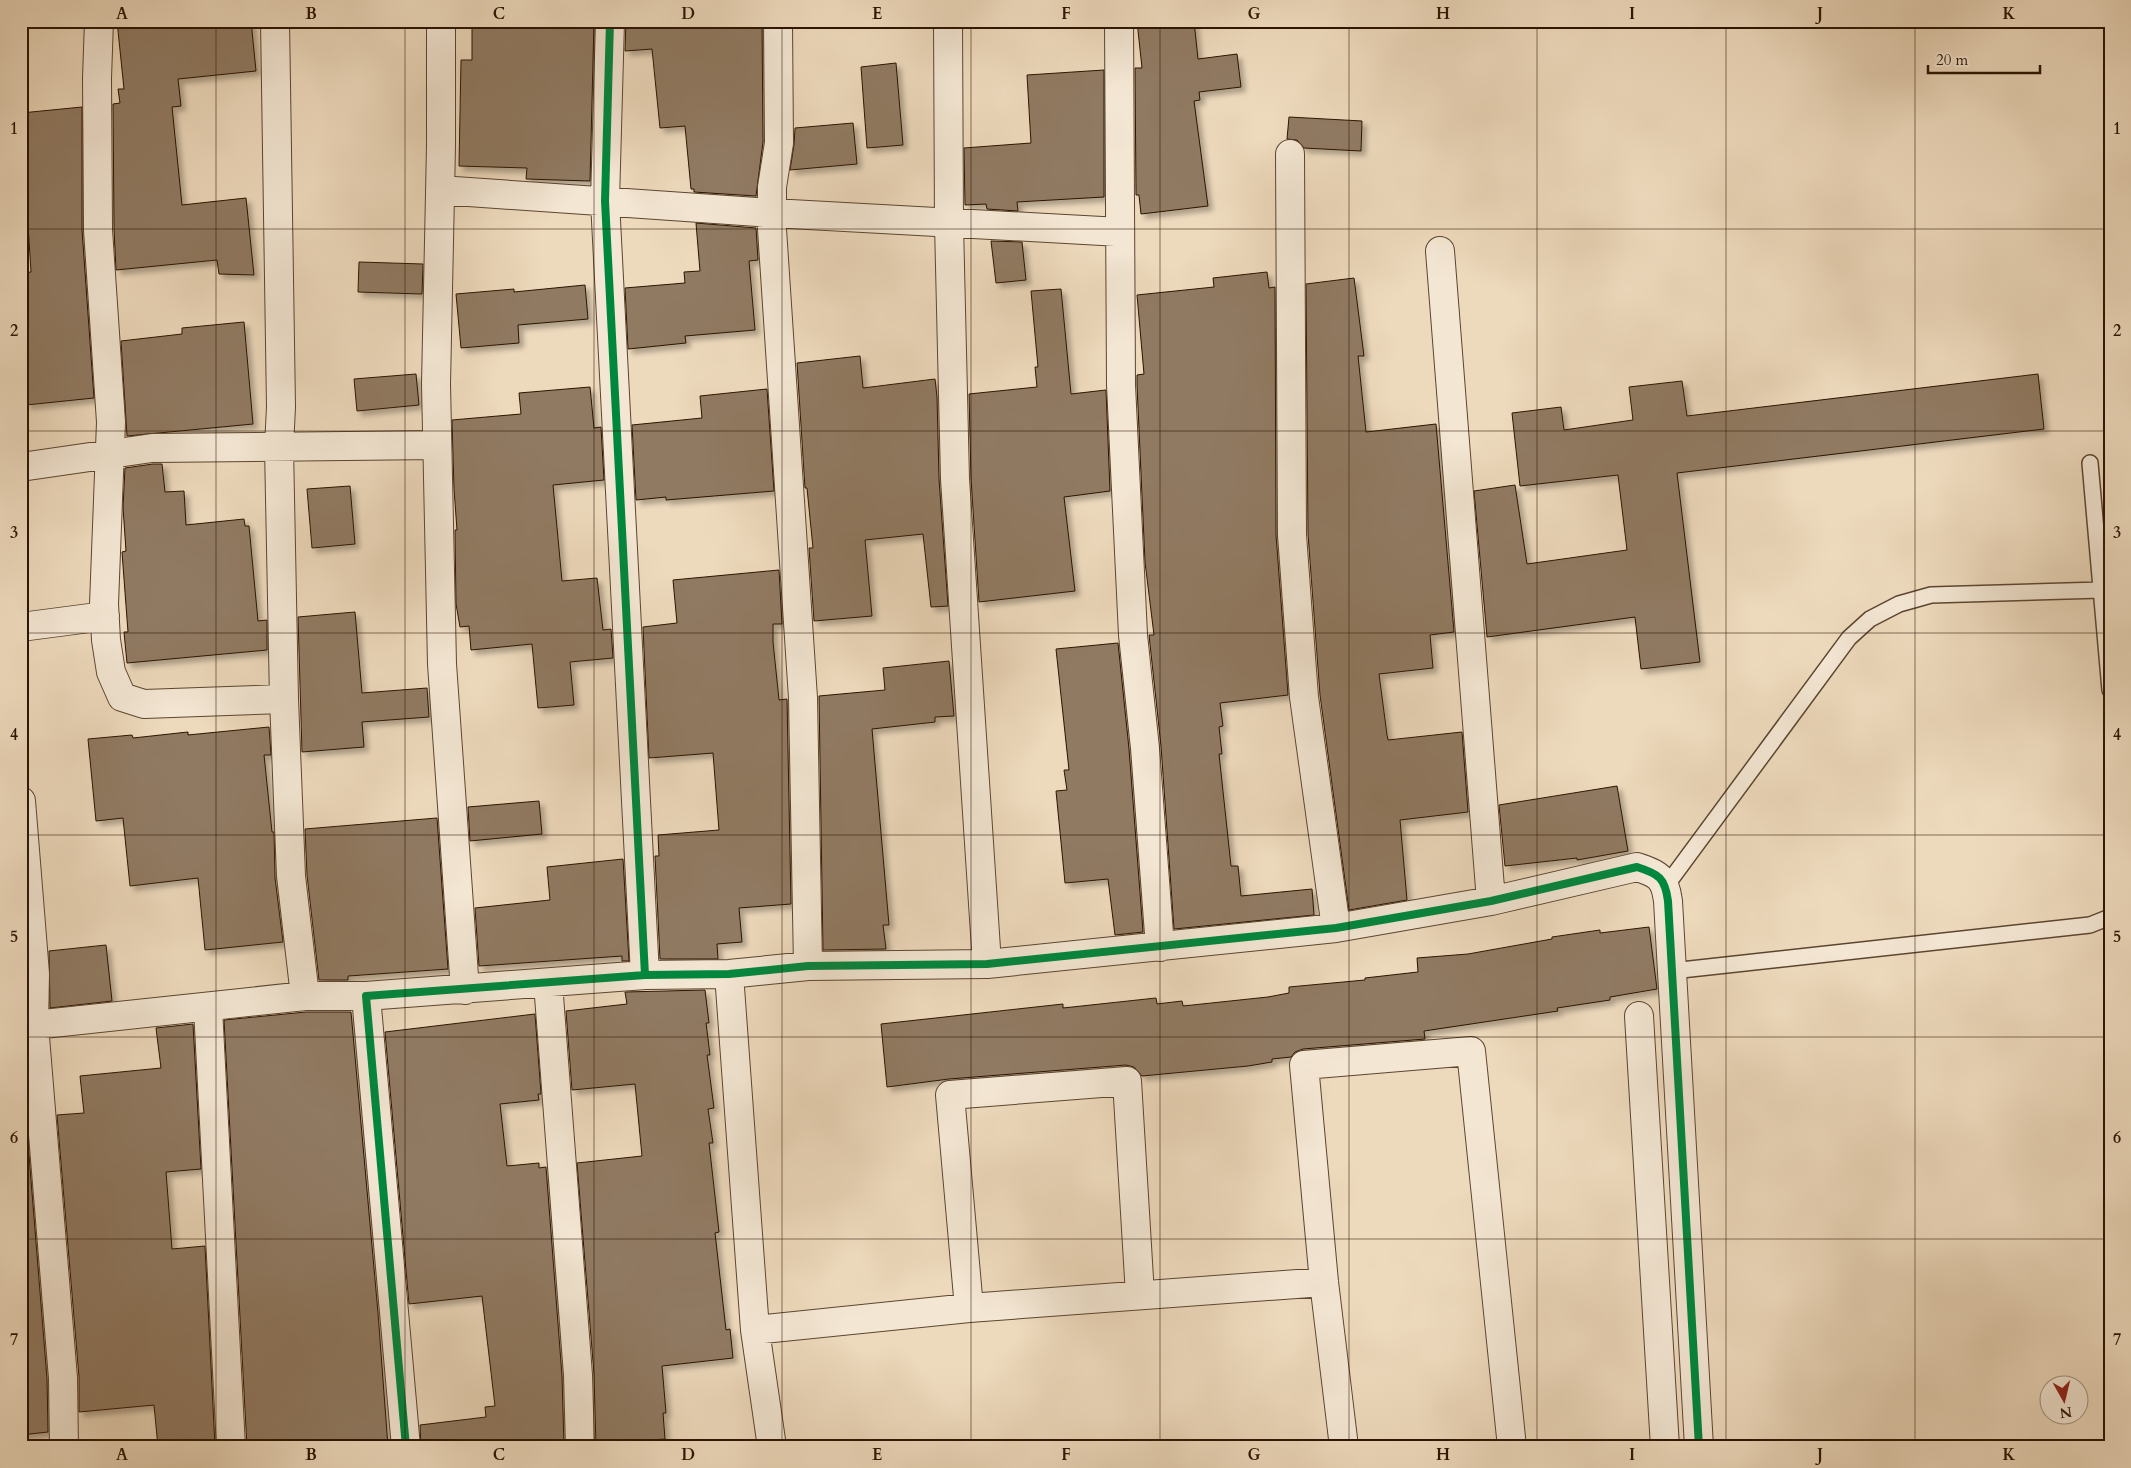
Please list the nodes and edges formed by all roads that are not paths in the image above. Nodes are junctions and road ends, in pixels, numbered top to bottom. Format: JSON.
{"nodes":[{"id":1,"x":99,"y":21,"type":"edge"},
{"id":2,"x":275,"y":21,"type":"edge"},
{"id":3,"x":441,"y":21,"type":"edge"},
{"id":4,"x":610,"y":21,"type":"edge"},
{"id":5,"x":778,"y":21,"type":"edge"},
{"id":6,"x":948,"y":21,"type":"edge"},
{"id":7,"x":1119,"y":21,"type":"edge"},
{"id":8,"x":1290,"y":154,"type":"dead end"},
{"id":9,"x":440,"y":190,"type":"junction"},
{"id":10,"x":605,"y":201,"type":"junction"},
{"id":11,"x":772,"y":213,"type":"junction"},
{"id":12,"x":949,"y":224,"type":"junction"},
{"id":13,"x":1120,"y":232,"type":"junction"},
{"id":14,"x":1440,"y":251,"type":"dead end"},
{"id":15,"x":437,"y":445,"type":"junction"},
{"id":16,"x":279,"y":447,"type":"junction"},
{"id":17,"x":109,"y":454,"type":"junction"},
{"id":18,"x":2090,"y":463,"type":"dead end"},
{"id":19,"x":21,"y":467,"type":"edge"},
{"id":20,"x":2101,"y":590,"type":"junction"},
{"id":21,"x":104,"y":616,"type":"junction"},
{"id":22,"x":21,"y":626,"type":"edge"},
{"id":23,"x":2110,"y":690,"type":"edge"},
{"id":24,"x":284,"y":699,"type":"junction"},
{"id":25,"x":21,"y":801,"type":"edge"},
{"id":26,"x":1666,"y":886,"type":"junction"},
{"id":27,"x":1491,"y":901,"type":"junction"},
{"id":28,"x":2110,"y":917,"type":"edge"},
{"id":29,"x":1336,"y":928,"type":"junction"},
{"id":30,"x":1160,"y":947,"type":"junction"},
{"id":31,"x":987,"y":964,"type":"junction"},
{"id":32,"x":808,"y":966,"type":"junction"},
{"id":33,"x":1672,"y":971,"type":"junction"},
{"id":34,"x":729,"y":974,"type":"junction"},
{"id":35,"x":645,"y":976,"type":"junction"},
{"id":36,"x":548,"y":983,"type":"junction"},
{"id":37,"x":465,"y":990,"type":"junction"},
{"id":38,"x":305,"y":996,"type":"junction"},
{"id":39,"x":366,"y":996,"type":"junction"},
{"id":40,"x":208,"y":1008,"type":"junction"},
{"id":41,"x":1639,"y":1016,"type":"dead end"},
{"id":42,"x":34,"y":1025,"type":"junction"},
{"id":43,"x":1324,"y":1282,"type":"junction"},
{"id":44,"x":1140,"y":1295,"type":"junction"},
{"id":45,"x":969,"y":1308,"type":"junction"},
{"id":46,"x":755,"y":1330,"type":"junction"},
{"id":47,"x":64,"y":1447,"type":"edge"},
{"id":48,"x":231,"y":1447,"type":"edge"},
{"id":49,"x":406,"y":1447,"type":"edge"},
{"id":50,"x":580,"y":1447,"type":"edge"},
{"id":51,"x":772,"y":1447,"type":"edge"},
{"id":52,"x":1344,"y":1447,"type":"edge"},
{"id":53,"x":1512,"y":1447,"type":"edge"},
{"id":54,"x":1665,"y":1447,"type":"edge"},
{"id":55,"x":1699,"y":1447,"type":"edge"}],
"edges":[{"from":1,"to":17,"type":"street"},
{"from":2,"to":16,"type":"street"},
{"from":3,"to":9,"type":"street"},
{"from":4,"to":10,"type":"street"},
{"from":5,"to":11,"type":"street"},
{"from":6,"to":12,"type":"street"},
{"from":7,"to":13,"type":"street"},
{"from":8,"to":29,"type":"street"},
{"from":9,"to":10,"type":"street"},
{"from":9,"to":15,"type":"street"},
{"from":10,"to":11,"type":"street"},
{"from":10,"to":35,"type":"street"},
{"from":11,"to":12,"type":"street"},
{"from":11,"to":32,"type":"street"},
{"from":12,"to":13,"type":"street"},
{"from":12,"to":31,"type":"street"},
{"from":13,"to":30,"type":"street"},
{"from":14,"to":27,"type":"street"},
{"from":15,"to":16,"type":"street"},
{"from":15,"to":37,"type":"street"},
{"from":16,"to":17,"type":"street"},
{"from":16,"to":24,"type":"street"},
{"from":17,"to":19,"type":"street"},
{"from":17,"to":21,"type":"street"},
{"from":18,"to":20,"type":"lane"},
{"from":20,"to":23,"type":"lane"},
{"from":20,"to":26,"type":"lane"},
{"from":21,"to":22,"type":"street"},
{"from":21,"to":24,"type":"street"},
{"from":24,"to":38,"type":"street"},
{"from":25,"to":42,"type":"street"},
{"from":26,"to":27,"type":"street"},
{"from":26,"to":33,"type":"street"},
{"from":27,"to":29,"type":"street"},
{"from":28,"to":33,"type":"lane"},
{"from":29,"to":30,"type":"street"},
{"from":30,"to":31,"type":"street"},
{"from":31,"to":32,"type":"street"},
{"from":32,"to":34,"type":"street"},
{"from":33,"to":55,"type":"street"},
{"from":34,"to":35,"type":"street"},
{"from":34,"to":46,"type":"street"},
{"from":35,"to":36,"type":"street"},
{"from":36,"to":37,"type":"street"},
{"from":36,"to":50,"type":"street"},
{"from":37,"to":39,"type":"street"},
{"from":38,"to":39,"type":"street"},
{"from":38,"to":40,"type":"street"},
{"from":39,"to":49,"type":"street"},
{"from":40,"to":42,"type":"street"},
{"from":40,"to":48,"type":"street"},
{"from":41,"to":54,"type":"street"},
{"from":42,"to":47,"type":"street"},
{"from":43,"to":44,"type":"street"},
{"from":43,"to":52,"type":"street"},
{"from":43,"to":53,"type":"street"},
{"from":44,"to":45,"type":"street"},
{"from":44,"to":45,"type":"street"},
{"from":45,"to":46,"type":"street"},
{"from":46,"to":51,"type":"street"}]}
